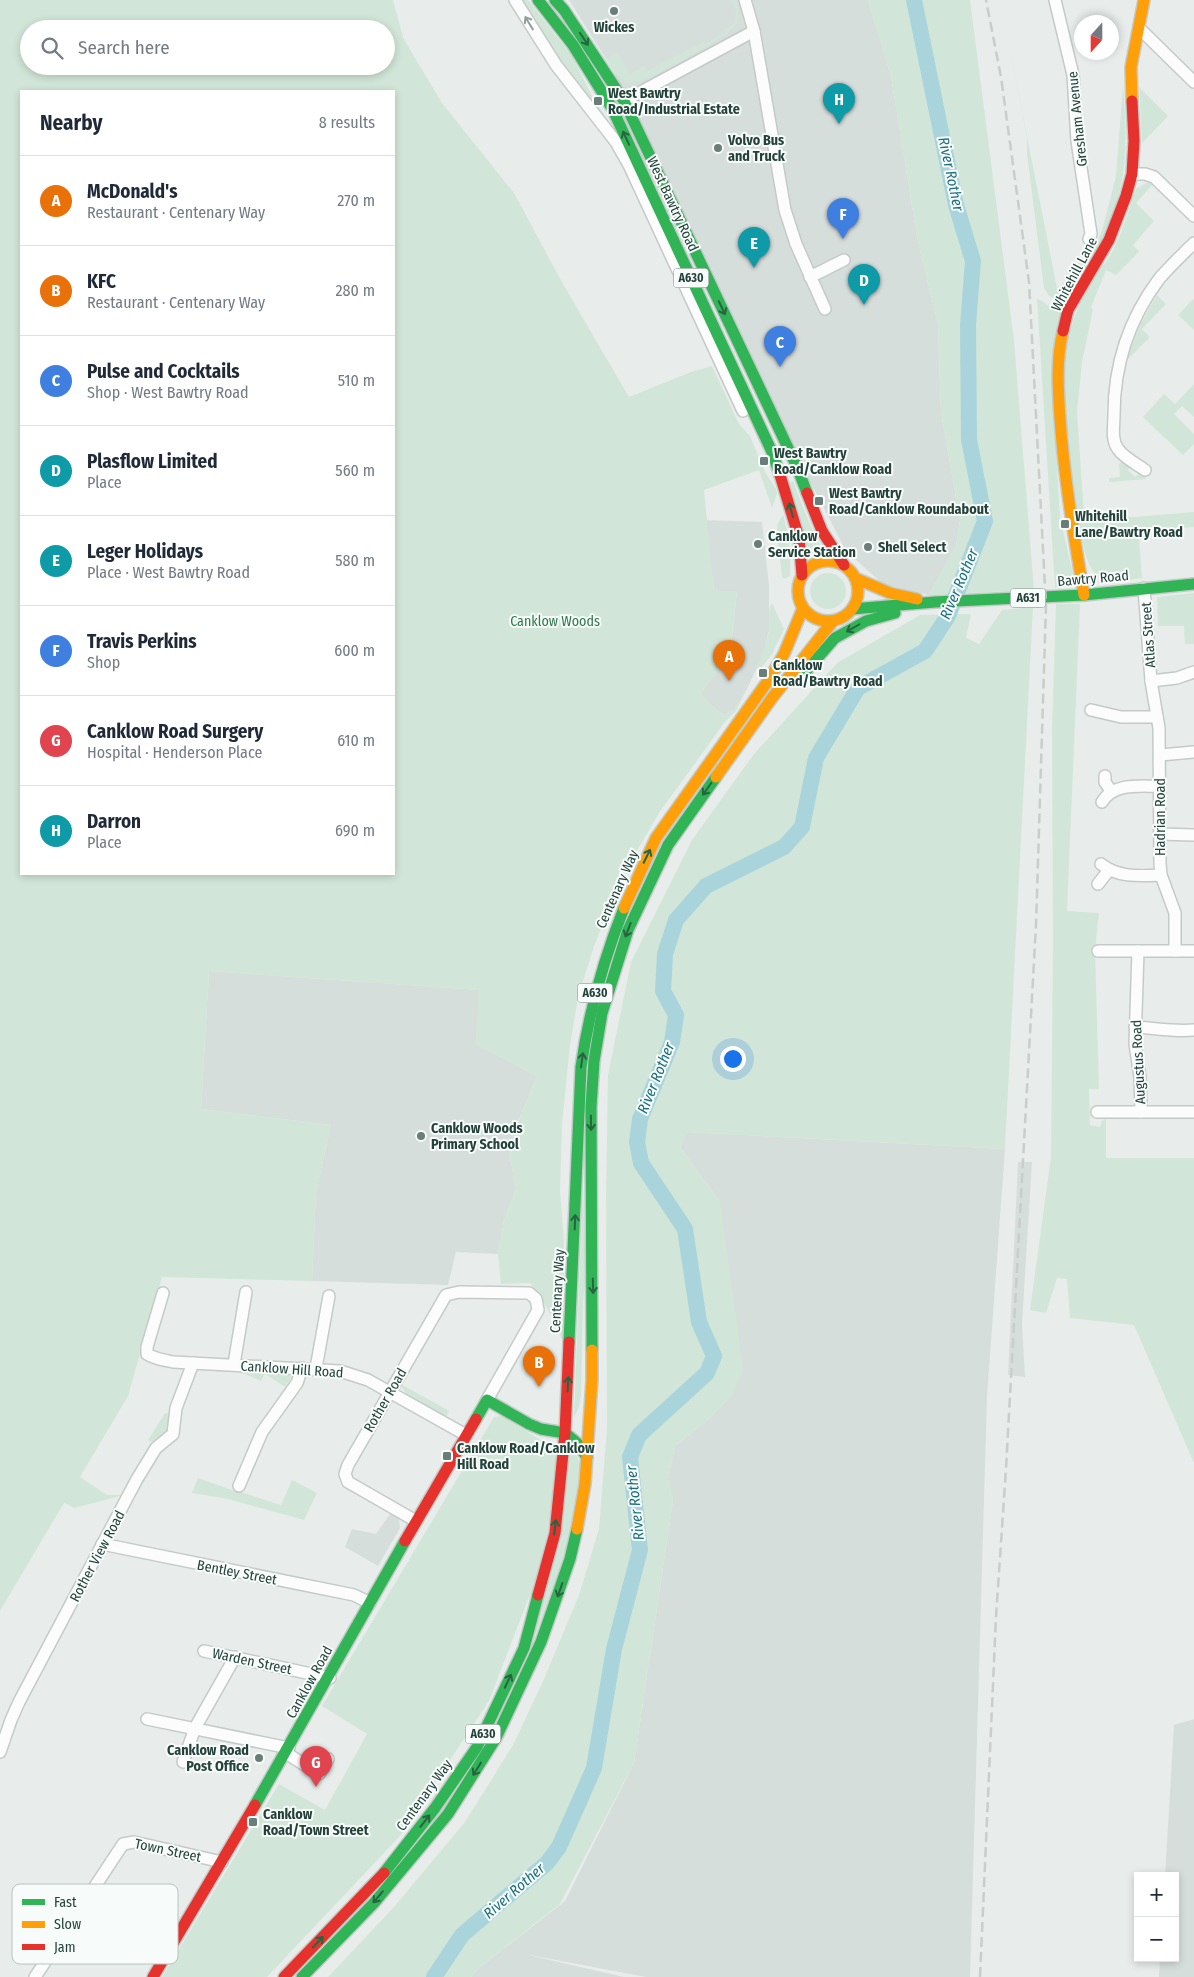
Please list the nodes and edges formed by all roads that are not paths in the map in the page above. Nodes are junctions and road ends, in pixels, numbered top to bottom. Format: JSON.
{"nodes":[{"id":1,"x":515,"y":0,"type":"edge"},
{"id":2,"x":538,"y":0,"type":"edge"},
{"id":3,"x":555,"y":0,"type":"edge"},
{"id":4,"x":745,"y":0,"type":"edge"},
{"id":5,"x":1055,"y":0,"type":"edge"},
{"id":6,"x":1144,"y":0,"type":"edge"},
{"id":7,"x":1139,"y":28,"type":"junction"},
{"id":8,"x":754,"y":31,"type":"junction"},
{"id":9,"x":1194,"y":82,"type":"edge"},
{"id":10,"x":624,"y":101,"type":"junction"},
{"id":11,"x":1132,"y":174,"type":"junction"},
{"id":12,"x":1194,"y":216,"type":"edge"},
{"id":13,"x":1089,"y":239,"type":"dead end"},
{"id":14,"x":1194,"y":243,"type":"edge"},
{"id":15,"x":844,"y":260,"type":"dead end"},
{"id":16,"x":810,"y":277,"type":"junction"},
{"id":17,"x":825,"y":309,"type":"dead end"},
{"id":18,"x":743,"y":411,"type":"joint"},
{"id":19,"x":772,"y":452,"type":"junction"},
{"id":20,"x":1145,"y":470,"type":"dead end"},
{"id":21,"x":844,"y":565,"type":"junction"},
{"id":22,"x":802,"y":575,"type":"junction"},
{"id":23,"x":855,"y":578,"type":"junction"},
{"id":24,"x":1194,"y":584,"type":"edge"},
{"id":25,"x":1144,"y":588,"type":"junction"},
{"id":26,"x":1084,"y":595,"type":"junction"},
{"id":27,"x":939,"y":602,"type":"junction"},
{"id":28,"x":803,"y":608,"type":"junction"},
{"id":29,"x":852,"y":609,"type":"junction"},
{"id":30,"x":833,"y":621,"type":"junction"},
{"id":31,"x":1194,"y":672,"type":"edge"},
{"id":32,"x":1151,"y":682,"type":"junction"},
{"id":33,"x":1091,"y":710,"type":"dead end"},
{"id":34,"x":1157,"y":717,"type":"junction"},
{"id":35,"x":735,"y":749,"type":"junction"},
{"id":36,"x":1194,"y":752,"type":"edge"},
{"id":37,"x":1160,"y":755,"type":"junction"},
{"id":38,"x":1105,"y":776,"type":"dead end"},
{"id":39,"x":1160,"y":786,"type":"junction"},
{"id":40,"x":1111,"y":791,"type":"junction"},
{"id":41,"x":1102,"y":802,"type":"dead end"},
{"id":42,"x":1160,"y":834,"type":"junction"},
{"id":43,"x":1194,"y":835,"type":"edge"},
{"id":44,"x":1161,"y":875,"type":"junction"},
{"id":45,"x":1098,"y":884,"type":"dead end"},
{"id":46,"x":1098,"y":951,"type":"dead end"},
{"id":47,"x":1138,"y":951,"type":"junction"},
{"id":48,"x":1175,"y":951,"type":"junction"},
{"id":49,"x":1194,"y":951,"type":"edge"},
{"id":50,"x":1135,"y":1027,"type":"junction"},
{"id":51,"x":1194,"y":1030,"type":"edge"},
{"id":52,"x":1096,"y":1112,"type":"dead end"},
{"id":53,"x":1140,"y":1112,"type":"junction"},
{"id":54,"x":1194,"y":1112,"type":"edge"},
{"id":55,"x":246,"y":1292,"type":"dead end"},
{"id":56,"x":494,"y":1292,"type":"joint"},
{"id":57,"x":163,"y":1293,"type":"dead end"},
{"id":58,"x":329,"y":1296,"type":"dead end"},
{"id":59,"x":192,"y":1363,"type":"junction"},
{"id":60,"x":234,"y":1364,"type":"junction"},
{"id":61,"x":302,"y":1368,"type":"junction"},
{"id":62,"x":316,"y":1368,"type":"junction"},
{"id":63,"x":390,"y":1392,"type":"junction"},
{"id":64,"x":487,"y":1400,"type":"junction"},
{"id":65,"x":591,"y":1400,"type":"junction"},
{"id":66,"x":566,"y":1433,"type":"junction"},
{"id":67,"x":466,"y":1435,"type":"junction"},
{"id":68,"x":587,"y":1457,"type":"junction"},
{"id":69,"x":240,"y":1486,"type":"dead end"},
{"id":70,"x":416,"y":1521,"type":"junction"},
{"id":71,"x":102,"y":1544,"type":"junction"},
{"id":72,"x":370,"y":1602,"type":"junction"},
{"id":73,"x":204,"y":1651,"type":"dead end"},
{"id":74,"x":235,"y":1657,"type":"junction"},
{"id":75,"x":330,"y":1678,"type":"junction"},
{"id":76,"x":147,"y":1719,"type":"dead end"},
{"id":77,"x":195,"y":1728,"type":"junction"},
{"id":78,"x":288,"y":1750,"type":"junction"},
{"id":79,"x":0,"y":1752,"type":"edge"},
{"id":80,"x":328,"y":1759,"type":"dead end"},
{"id":81,"x":183,"y":1762,"type":"dead end"},
{"id":82,"x":222,"y":1862,"type":"junction"},
{"id":83,"x":97,"y":1884,"type":"edge"},
{"id":84,"x":178,"y":1935,"type":"edge"},
{"id":85,"x":44,"y":1964,"type":"edge"},
{"id":86,"x":161,"y":1964,"type":"edge"},
{"id":87,"x":35,"y":1977,"type":"edge"},
{"id":88,"x":153,"y":1977,"type":"edge"},
{"id":89,"x":284,"y":1977,"type":"edge"},
{"id":90,"x":302,"y":1977,"type":"edge"}],
"edges":[{"from":18,"to":1,"type":"street","name":"West Bawtry Road","one_way":true},
{"from":19,"to":2,"type":"main road","name":"West Bawtry Road","number":"A630","one_way":true},
{"from":3,"to":10,"type":"main road","name":"West Bawtry Road","number":"A630","one_way":true},
{"from":4,"to":8,"type":"street"},
{"from":5,"to":13,"type":"street","name":"Gresham Avenue"},
{"from":6,"to":7,"type":"main road","name":"Whitehill Lane"},
{"from":7,"to":9,"type":"street"},
{"from":7,"to":11,"type":"main road","name":"Whitehill Lane"},
{"from":8,"to":10,"type":"street"},
{"from":8,"to":16,"type":"street"},
{"from":10,"to":21,"type":"main road","name":"West Bawtry Road","number":"A630","one_way":true},
{"from":11,"to":12,"type":"street"},
{"from":11,"to":26,"type":"main road","name":"Whitehill Lane"},
{"from":14,"to":20,"type":"street"},
{"from":15,"to":16,"type":"street"},
{"from":16,"to":17,"type":"street"},
{"from":18,"to":19,"type":"main road"},
{"from":22,"to":19,"type":"main road","name":"West Bawtry Road","number":"A630","one_way":true},
{"from":21,"to":22,"type":"main road"},
{"from":21,"to":23,"type":"main road","number":"A630"},
{"from":22,"to":28,"type":"main road","number":"A630"},
{"from":23,"to":27,"type":"main road","name":"Bawtry Road","number":"A631"},
{"from":23,"to":29,"type":"main road"},
{"from":24,"to":25,"type":"main road","name":"Bawtry Road","number":"A631"},
{"from":25,"to":26,"type":"main road","name":"Bawtry Road","number":"A631"},
{"from":25,"to":32,"type":"street","name":"Atlas Street"},
{"from":26,"to":27,"type":"main road","name":"Bawtry Road","number":"A631"},
{"from":27,"to":29,"type":"main road","name":"Bawtry Road"},
{"from":27,"to":35,"type":"main road","number":"A630","one_way":true},
{"from":28,"to":30,"type":"main road"},
{"from":66,"to":28,"type":"main road","name":"Centenary Way","number":"A630","one_way":true},
{"from":29,"to":30,"type":"main road","number":"A630"},
{"from":30,"to":35,"type":"main road","number":"A630"},
{"from":31,"to":32,"type":"street"},
{"from":32,"to":34,"type":"street","name":"Hadrian Road"},
{"from":33,"to":34,"type":"street"},
{"from":34,"to":37,"type":"street","name":"Hadrian Road"},
{"from":35,"to":65,"type":"main road","number":"A630","one_way":true},
{"from":36,"to":37,"type":"street"},
{"from":37,"to":39,"type":"street","name":"Hadrian Road"},
{"from":38,"to":40,"type":"street"},
{"from":39,"to":40,"type":"street"},
{"from":39,"to":42,"type":"street","name":"Hadrian Road"},
{"from":40,"to":41,"type":"street"},
{"from":42,"to":43,"type":"street"},
{"from":42,"to":44,"type":"street","name":"Hadrian Road"},
{"from":44,"to":45,"type":"street"},
{"from":44,"to":48,"type":"street","name":"Hadrian Road"},
{"from":46,"to":47,"type":"street"},
{"from":47,"to":48,"type":"street"},
{"from":47,"to":50,"type":"street","name":"Augustus Road"},
{"from":48,"to":49,"type":"street"},
{"from":50,"to":51,"type":"street"},
{"from":50,"to":53,"type":"street","name":"Augustus Road"},
{"from":52,"to":53,"type":"street"},
{"from":53,"to":54,"type":"street"},
{"from":55,"to":60,"type":"street"},
{"from":56,"to":63,"type":"street","name":"Rother Road"},
{"from":56,"to":64,"type":"street","name":"Canklow Road"},
{"from":57,"to":59,"type":"street","name":"Canklow Hill Road"},
{"from":58,"to":62,"type":"street"},
{"from":59,"to":60,"type":"street","name":"Canklow Hill Road"},
{"from":59,"to":71,"type":"street","name":"Rother View Road"},
{"from":60,"to":61,"type":"street","name":"Canklow Hill Road"},
{"from":61,"to":62,"type":"street","name":"Canklow Hill Road"},
{"from":61,"to":69,"type":"street"},
{"from":62,"to":63,"type":"street","name":"Canklow Hill Road"},
{"from":63,"to":67,"type":"street","name":"Canklow Hill Road"},
{"from":63,"to":70,"type":"street","name":"Rother Road"},
{"from":64,"to":66,"type":"main road"},
{"from":64,"to":67,"type":"main road","name":"Canklow Road"},
{"from":65,"to":66,"type":"main road"},
{"from":65,"to":68,"type":"main road","number":"A630"},
{"from":66,"to":68,"type":"main road"},
{"from":89,"to":66,"type":"main road","name":"Centenary Way","number":"A630","one_way":true},
{"from":67,"to":70,"type":"main road","name":"Canklow Road"},
{"from":68,"to":90,"type":"main road","name":"Centenary Way","number":"A630","one_way":true},
{"from":70,"to":72,"type":"main road","name":"Canklow Road"},
{"from":71,"to":72,"type":"street","name":"Bentley Street"},
{"from":71,"to":79,"type":"street","name":"Rother View Road"},
{"from":72,"to":75,"type":"main road","name":"Canklow Road"},
{"from":73,"to":74,"type":"street","name":"Warden Street"},
{"from":74,"to":75,"type":"street","name":"Warden Street"},
{"from":74,"to":77,"type":"street"},
{"from":75,"to":78,"type":"main road","name":"Canklow Road"},
{"from":76,"to":77,"type":"street"},
{"from":77,"to":78,"type":"street"},
{"from":77,"to":81,"type":"street"},
{"from":78,"to":80,"type":"street"},
{"from":78,"to":82,"type":"main road","name":"Canklow Road"},
{"from":82,"to":83,"type":"street","name":"Town Street"},
{"from":82,"to":84,"type":"main road","name":"Canklow Road"},
{"from":85,"to":87,"type":"street","name":"Town Street"},
{"from":86,"to":88,"type":"main road","name":"Canklow Road"}]}
